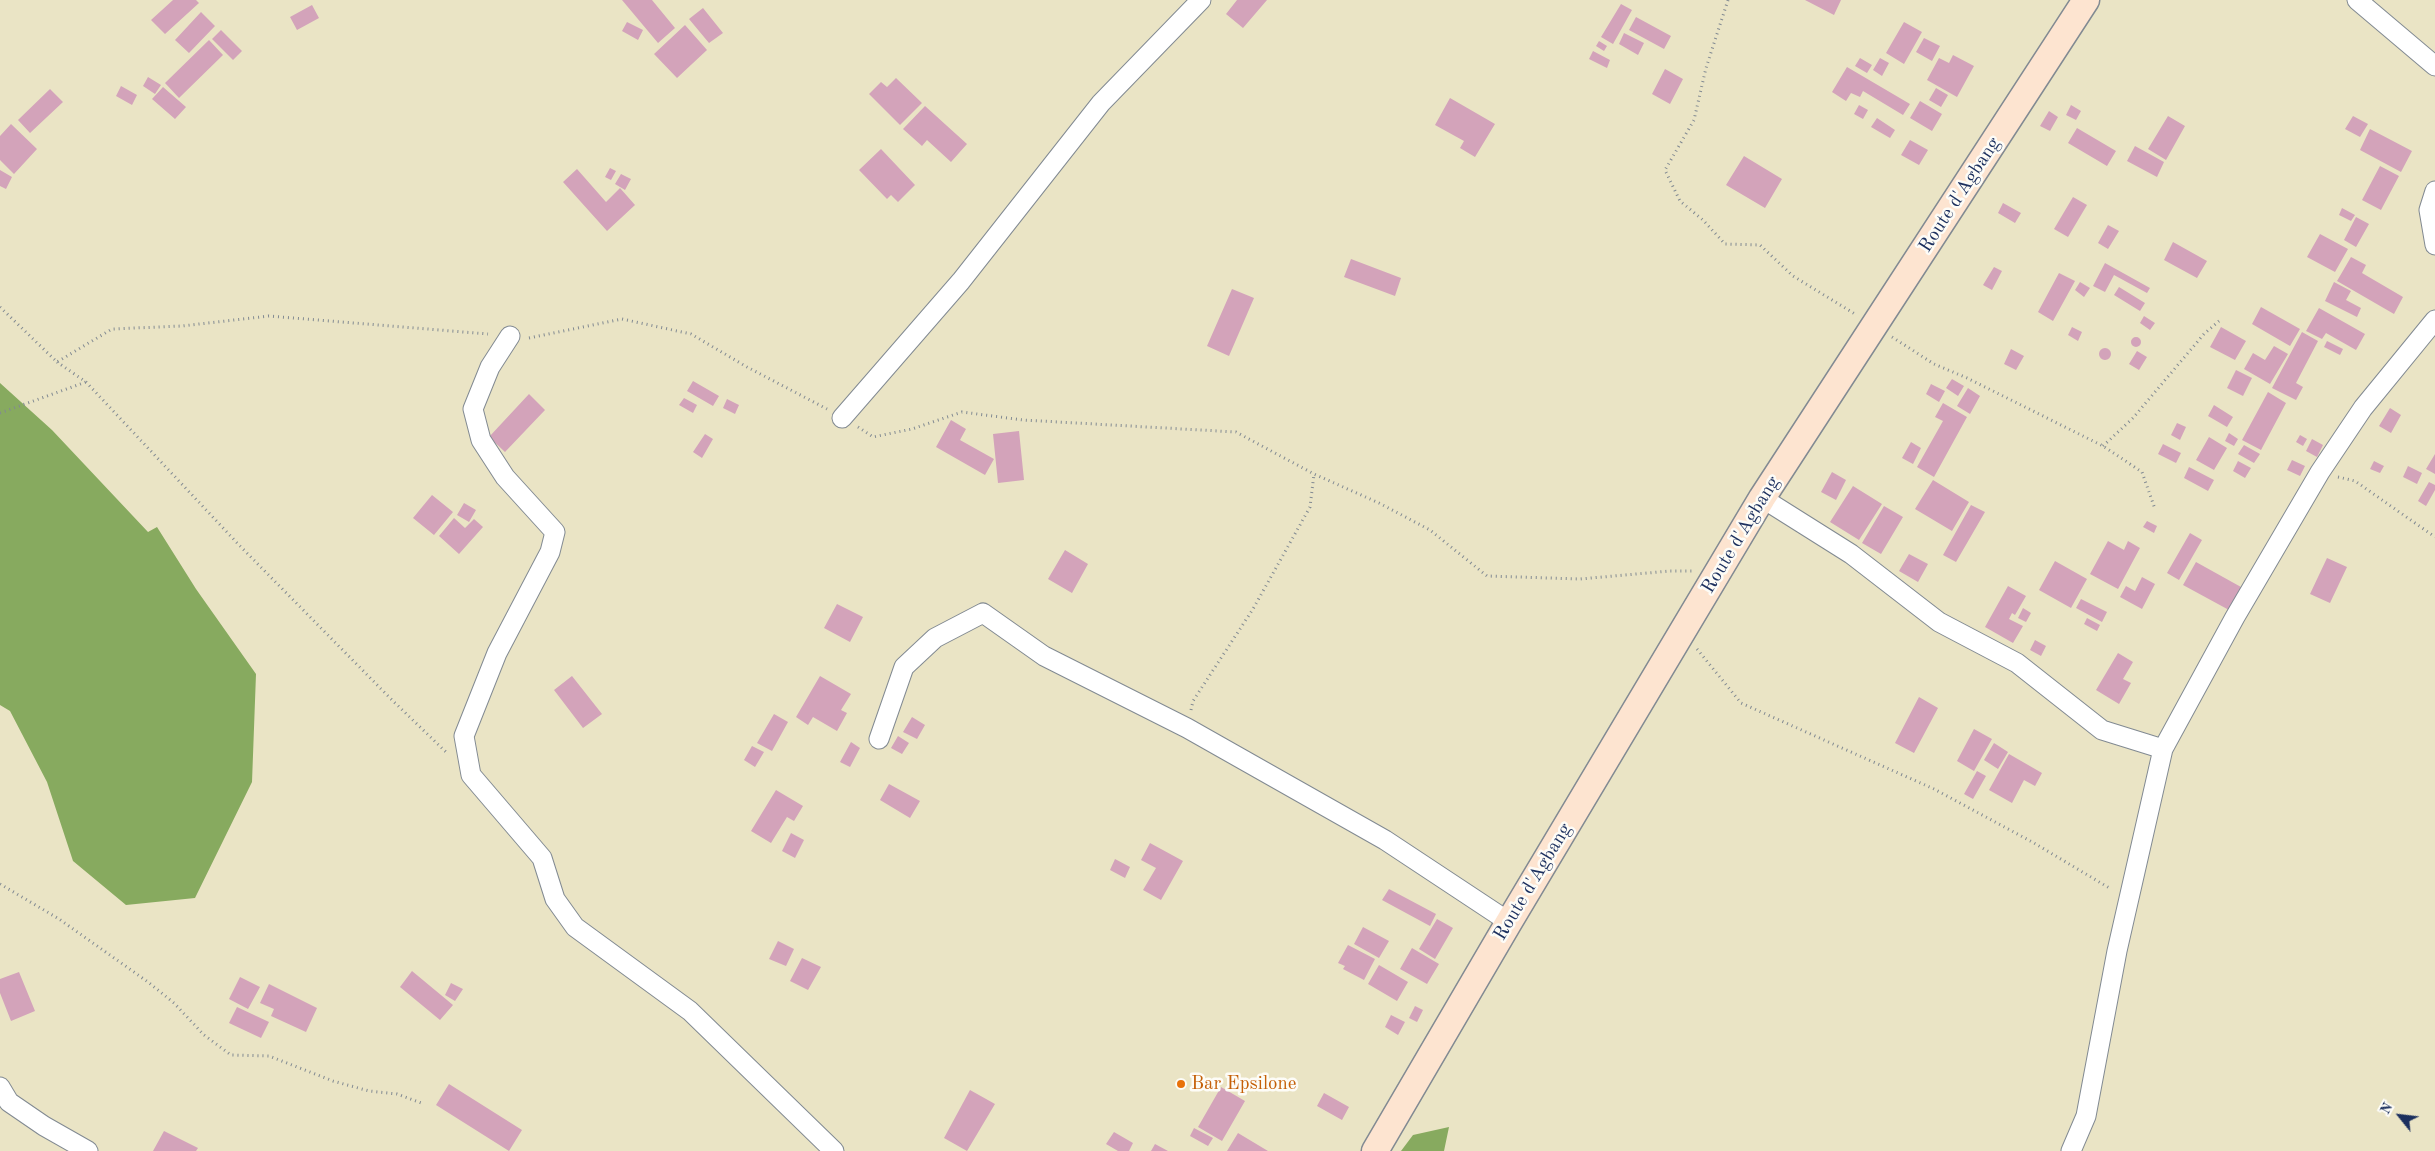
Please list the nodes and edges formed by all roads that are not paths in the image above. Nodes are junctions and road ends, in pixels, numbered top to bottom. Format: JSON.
{"nodes":[{"id":1,"x":1201,"y":0,"type":"edge"},
{"id":2,"x":2357,"y":0,"type":"edge"},
{"id":3,"x":2079,"y":2,"type":"edge"},
{"id":4,"x":2435,"y":66,"type":"edge"},
{"id":5,"x":2435,"y":190,"type":"edge"},
{"id":6,"x":2435,"y":245,"type":"edge"},
{"id":7,"x":2435,"y":320,"type":"edge"},
{"id":8,"x":510,"y":336,"type":"dead end"},
{"id":9,"x":842,"y":418,"type":"dead end"},
{"id":10,"x":1762,"y":498,"type":"junction"},
{"id":11,"x":879,"y":739,"type":"dead end"},
{"id":12,"x":2163,"y":749,"type":"junction"},
{"id":13,"x":1509,"y":922,"type":"junction"},
{"id":14,"x":0,"y":1088,"type":"edge"},
{"id":15,"x":88,"y":1151,"type":"edge"},
{"id":16,"x":834,"y":1151,"type":"edge"},
{"id":17,"x":1375,"y":1151,"type":"edge"},
{"id":18,"x":2071,"y":1151,"type":"edge"}],
"edges":[{"from":1,"to":9,"type":"street"},
{"from":2,"to":4,"type":"street"},
{"from":3,"to":10,"type":"main road","name":"Route d'Agbang"},
{"from":5,"to":6,"type":"street"},
{"from":7,"to":12,"type":"street"},
{"from":8,"to":16,"type":"street"},
{"from":10,"to":12,"type":"street"},
{"from":10,"to":13,"type":"main road","name":"Route d'Agbang"},
{"from":11,"to":13,"type":"street"},
{"from":12,"to":18,"type":"street"},
{"from":13,"to":17,"type":"main road","name":"Route d'Agbang"},
{"from":14,"to":15,"type":"street"}]}
